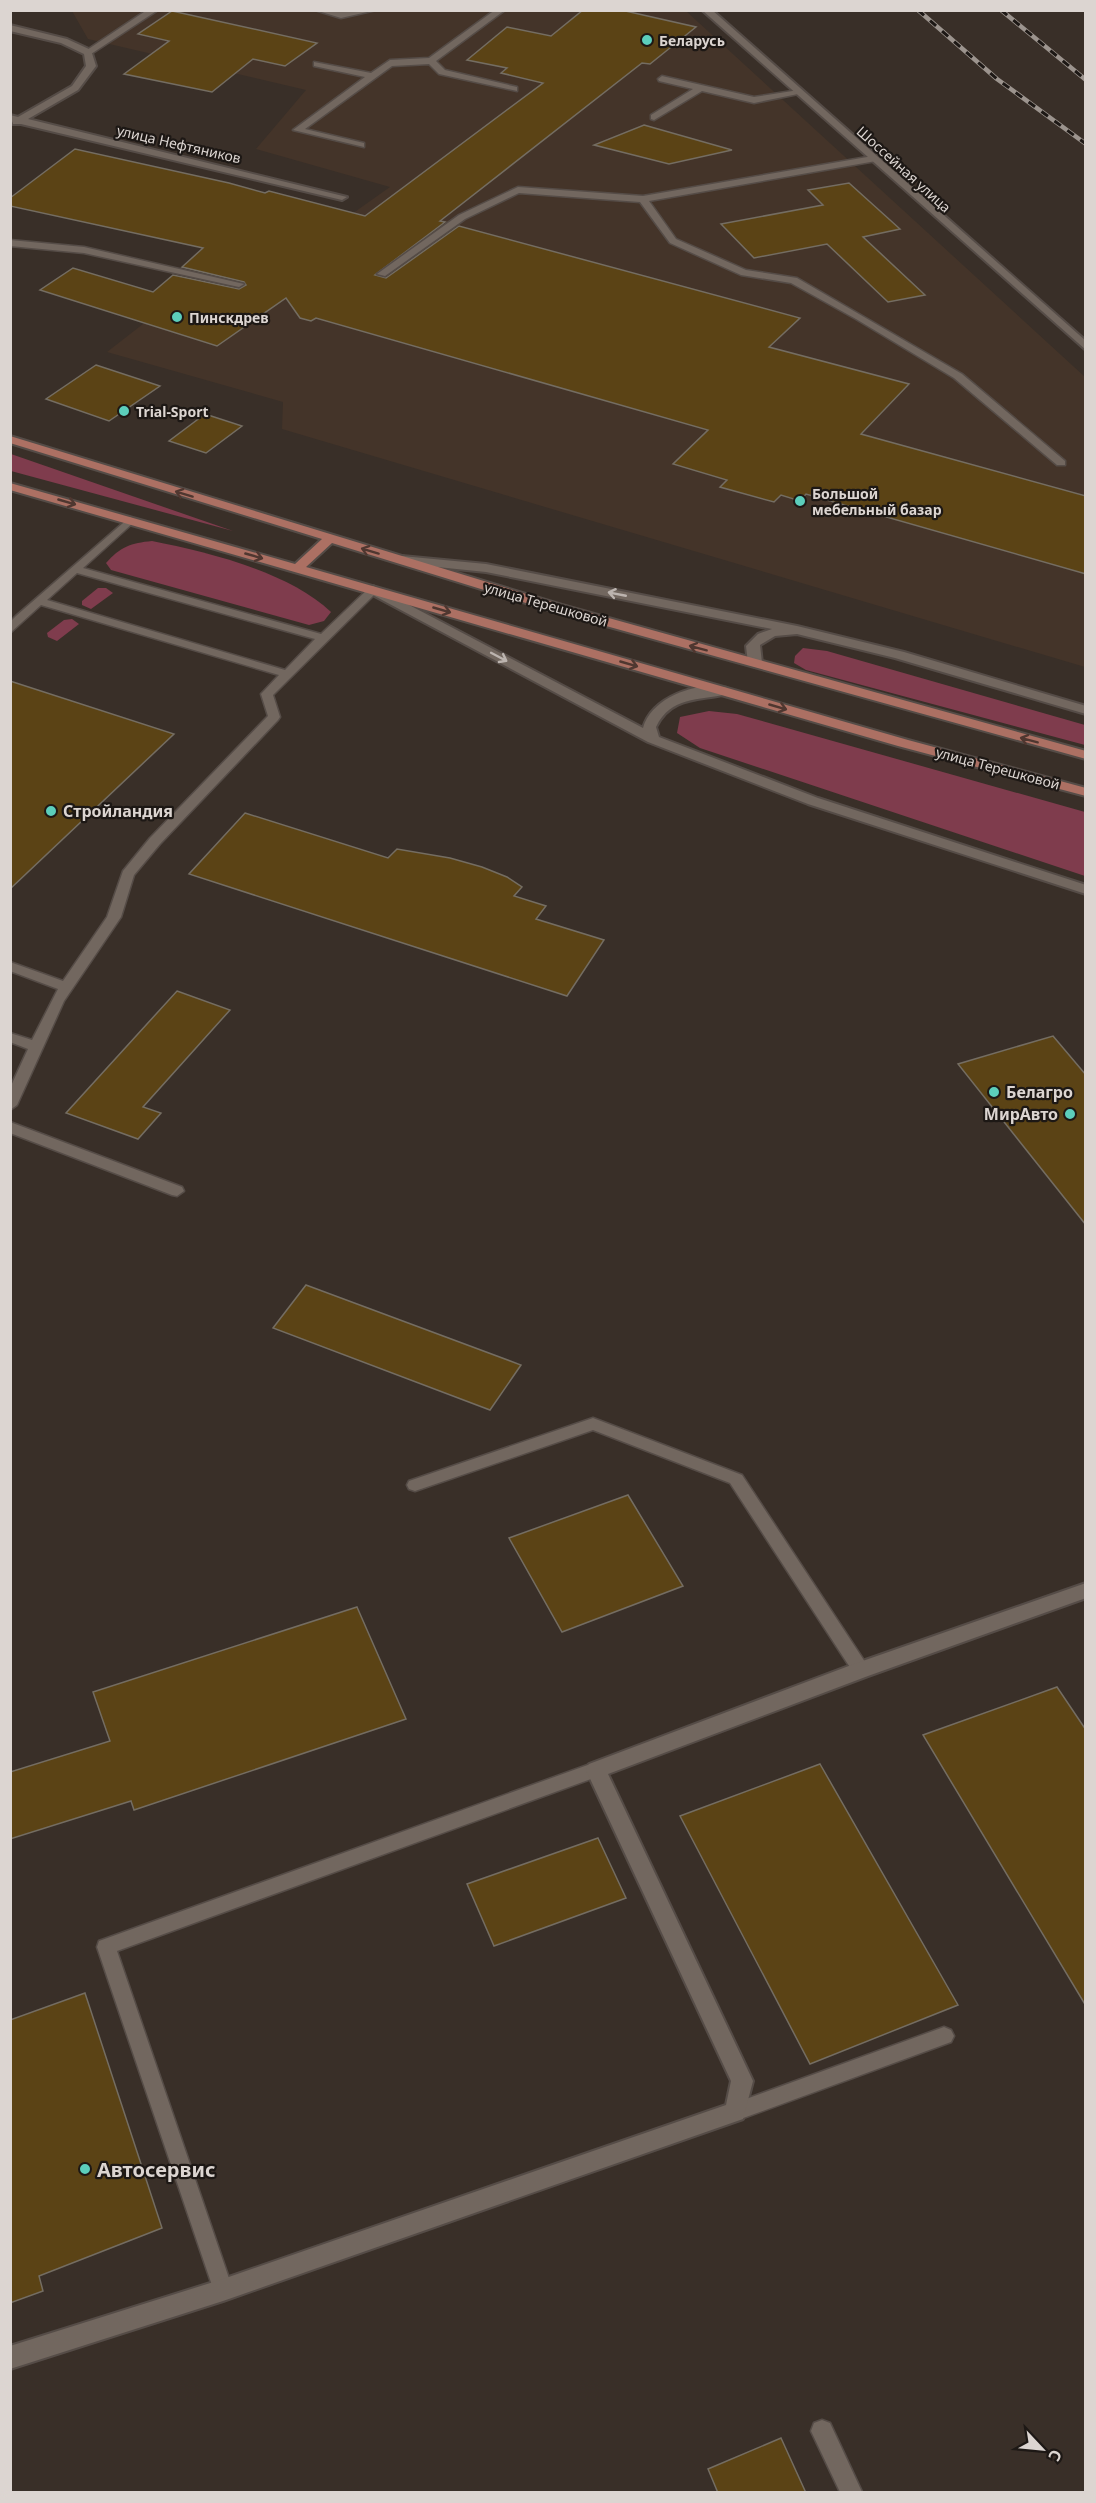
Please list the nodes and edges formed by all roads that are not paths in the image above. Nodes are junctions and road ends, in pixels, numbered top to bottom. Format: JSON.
{"nodes":[{"id":1,"x":154,"y":10,"type":"edge"},
{"id":2,"x":319,"y":10,"type":"edge"},
{"id":3,"x":372,"y":10,"type":"edge"},
{"id":4,"x":501,"y":10,"type":"edge"},
{"id":5,"x":706,"y":10,"type":"edge"},
{"id":6,"x":10,"y":28,"type":"edge"},
{"id":7,"x":88,"y":52,"type":"junction"},
{"id":8,"x":431,"y":61,"type":"junction"},
{"id":9,"x":317,"y":64,"type":"dead end"},
{"id":10,"x":372,"y":76,"type":"junction"},
{"id":11,"x":662,"y":79,"type":"dead end"},
{"id":12,"x":700,"y":88,"type":"junction"},
{"id":13,"x":513,"y":89,"type":"dead end"},
{"id":14,"x":799,"y":93,"type":"junction"},
{"id":15,"x":654,"y":117,"type":"dead end"},
{"id":16,"x":14,"y":121,"type":"edge"},
{"id":17,"x":361,"y":145,"type":"dead end"},
{"id":18,"x":873,"y":159,"type":"junction"},
{"id":19,"x":342,"y":197,"type":"dead end"},
{"id":20,"x":643,"y":199,"type":"junction"},
{"id":21,"x":10,"y":243,"type":"edge"},
{"id":22,"x":382,"y":274,"type":"dead end"},
{"id":23,"x":239,"y":284,"type":"dead end"},
{"id":24,"x":1086,"y":347,"type":"edge"},
{"id":25,"x":10,"y":439,"type":"edge"},
{"id":26,"x":1061,"y":463,"type":"dead end"},
{"id":27,"x":10,"y":486,"type":"edge"},
{"id":28,"x":130,"y":520,"type":"junction"},
{"id":29,"x":330,"y":538,"type":"junction"},
{"id":30,"x":401,"y":560,"type":"junction"},
{"id":31,"x":75,"y":569,"type":"junction"},
{"id":32,"x":297,"y":569,"type":"junction"},
{"id":33,"x":373,"y":590,"type":"junction"},
{"id":34,"x":38,"y":601,"type":"junction"},
{"id":35,"x":14,"y":619,"type":"edge"},
{"id":36,"x":10,"y":630,"type":"edge"},
{"id":37,"x":797,"y":630,"type":"junction"},
{"id":38,"x":322,"y":638,"type":"junction"},
{"id":39,"x":755,"y":663,"type":"junction"},
{"id":40,"x":287,"y":674,"type":"junction"},
{"id":41,"x":722,"y":691,"type":"junction"},
{"id":42,"x":1086,"y":710,"type":"edge"},
{"id":43,"x":653,"y":739,"type":"junction"},
{"id":44,"x":1086,"y":755,"type":"edge"},
{"id":45,"x":1086,"y":792,"type":"edge"},
{"id":46,"x":1086,"y":890,"type":"edge"},
{"id":47,"x":10,"y":966,"type":"edge"},
{"id":48,"x":66,"y":987,"type":"junction"},
{"id":49,"x":10,"y":1037,"type":"edge"},
{"id":50,"x":36,"y":1047,"type":"junction"},
{"id":51,"x":10,"y":1105,"type":"edge"},
{"id":52,"x":10,"y":1126,"type":"edge"},
{"id":53,"x":177,"y":1191,"type":"dead end"},
{"id":54,"x":415,"y":1485,"type":"dead end"},
{"id":55,"x":1086,"y":1590,"type":"edge"},
{"id":56,"x":861,"y":1670,"type":"junction"},
{"id":57,"x":596,"y":1770,"type":"junction"},
{"id":58,"x":944,"y":2036,"type":"dead end"},
{"id":59,"x":735,"y":2112,"type":"junction"},
{"id":60,"x":223,"y":2290,"type":"junction"},
{"id":61,"x":10,"y":2358,"type":"edge"},
{"id":62,"x":822,"y":2431,"type":"dead end"},
{"id":63,"x":851,"y":2493,"type":"edge"}],
"edges":[{"from":1,"to":7,"type":"lane"},
{"from":2,"to":3,"type":"lane"},
{"from":4,"to":8,"type":"lane"},
{"from":5,"to":14,"type":"street","name":"Шоссейная улица"},
{"from":6,"to":7,"type":"street"},
{"from":7,"to":16,"type":"street"},
{"from":8,"to":10,"type":"lane"},
{"from":8,"to":13,"type":"lane"},
{"from":9,"to":10,"type":"lane"},
{"from":10,"to":17,"type":"lane"},
{"from":11,"to":12,"type":"lane"},
{"from":12,"to":14,"type":"lane"},
{"from":12,"to":15,"type":"lane"},
{"from":14,"to":18,"type":"street","name":"Шоссейная улица"},
{"from":16,"to":19,"type":"street","name":"улица Нефтяников"},
{"from":18,"to":20,"type":"lane"},
{"from":18,"to":24,"type":"street","name":"Шоссейная улица"},
{"from":20,"to":22,"type":"lane"},
{"from":20,"to":26,"type":"lane"},
{"from":21,"to":23,"type":"lane"},
{"from":29,"to":25,"type":"main road","name":"улица Терешковой","one_way":true},
{"from":27,"to":28,"type":"main road","name":"улица Терешковой","one_way":true},
{"from":28,"to":31,"type":"lane"},
{"from":28,"to":32,"type":"main road","name":"улица Терешковой","one_way":true},
{"from":30,"to":29,"type":"main road","name":"улица Терешковой","one_way":true},
{"from":29,"to":32,"type":"main road"},
{"from":37,"to":30,"type":"street","one_way":true},
{"from":39,"to":30,"type":"main road","name":"улица Терешковой","one_way":true},
{"from":31,"to":34,"type":"lane"},
{"from":31,"to":38,"type":"lane"},
{"from":32,"to":33,"type":"main road","name":"улица Терешковой"},
{"from":33,"to":38,"type":"lane"},
{"from":33,"to":41,"type":"main road","name":"улица Терешковой","one_way":true},
{"from":33,"to":43,"type":"street","one_way":true},
{"from":34,"to":35,"type":"lane"},
{"from":34,"to":40,"type":"lane"},
{"from":35,"to":36,"type":"lane"},
{"from":37,"to":39,"type":"street"},
{"from":37,"to":42,"type":"street"},
{"from":38,"to":40,"type":"lane"},
{"from":44,"to":39,"type":"main road","name":"улица Терешковой","one_way":true},
{"from":40,"to":48,"type":"lane"},
{"from":41,"to":43,"type":"street"},
{"from":41,"to":45,"type":"main road","name":"улица Терешковой","one_way":true},
{"from":43,"to":46,"type":"street"},
{"from":47,"to":48,"type":"lane"},
{"from":48,"to":50,"type":"lane"},
{"from":49,"to":50,"type":"lane"},
{"from":50,"to":51,"type":"lane"},
{"from":52,"to":53,"type":"lane"},
{"from":54,"to":56,"type":"lane"},
{"from":55,"to":56,"type":"street"},
{"from":56,"to":57,"type":"street"},
{"from":57,"to":59,"type":"street"},
{"from":57,"to":60,"type":"lane"},
{"from":58,"to":59,"type":"lane"},
{"from":59,"to":60,"type":"street"},
{"from":60,"to":61,"type":"street"},
{"from":62,"to":63,"type":"lane"}]}
